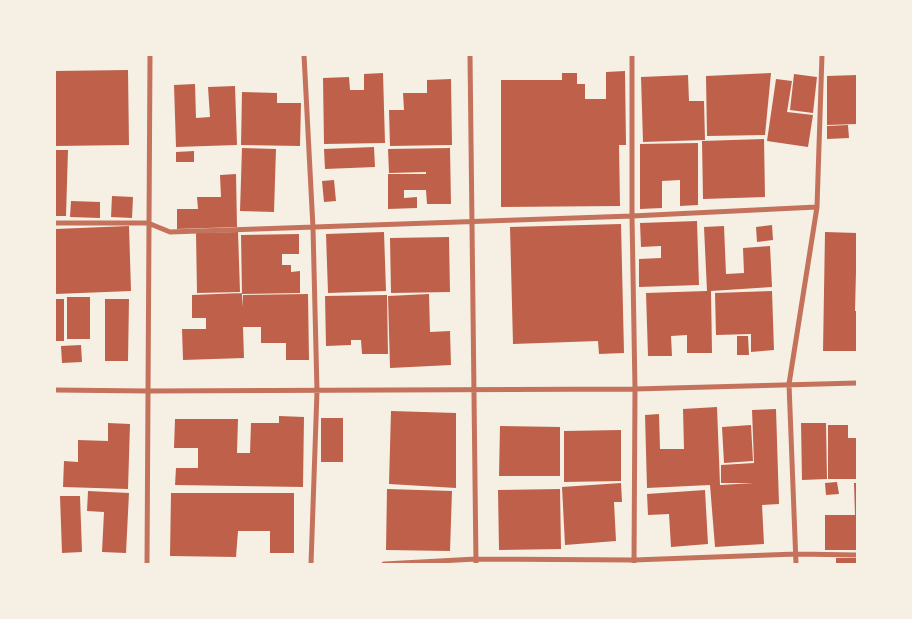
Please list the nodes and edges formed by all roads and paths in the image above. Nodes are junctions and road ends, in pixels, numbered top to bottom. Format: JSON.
{"nodes":[{"id":1,"x":150,"y":55,"type":"edge"},
{"id":2,"x":304,"y":55,"type":"edge"},
{"id":3,"x":470,"y":55,"type":"edge"},
{"id":4,"x":632,"y":55,"type":"edge"},
{"id":5,"x":822,"y":55,"type":"edge"},
{"id":6,"x":817,"y":207,"type":"junction"},
{"id":7,"x":632,"y":216,"type":"junction"},
{"id":8,"x":471,"y":221,"type":"junction"},
{"id":9,"x":55,"y":223,"type":"edge"},
{"id":10,"x":148,"y":223,"type":"junction"},
{"id":11,"x":313,"y":228,"type":"junction"},
{"id":12,"x":857,"y":383,"type":"edge"},
{"id":13,"x":789,"y":384,"type":"junction"},
{"id":14,"x":474,"y":389,"type":"junction"},
{"id":15,"x":635,"y":389,"type":"junction"},
{"id":16,"x":55,"y":390,"type":"edge"},
{"id":17,"x":317,"y":390,"type":"junction"},
{"id":18,"x":147,"y":391,"type":"junction"},
{"id":19,"x":796,"y":554,"type":"junction"},
{"id":20,"x":857,"y":555,"type":"edge"},
{"id":21,"x":476,"y":561,"type":"edge"},
{"id":22,"x":634,"y":562,"type":"edge"},
{"id":23,"x":147,"y":564,"type":"edge"},
{"id":24,"x":311,"y":564,"type":"edge"},
{"id":25,"x":384,"y":564,"type":"edge"},
{"id":26,"x":796,"y":564,"type":"edge"}],
"edges":[{"from":1,"to":10,"type":"street"},
{"from":2,"to":11,"type":"street"},
{"from":3,"to":8,"type":"street"},
{"from":4,"to":7,"type":"street"},
{"from":5,"to":6,"type":"street"},
{"from":6,"to":7,"type":"street"},
{"from":6,"to":13,"type":"street"},
{"from":7,"to":8,"type":"street"},
{"from":7,"to":15,"type":"street"},
{"from":8,"to":11,"type":"street"},
{"from":8,"to":14,"type":"street"},
{"from":9,"to":10,"type":"street"},
{"from":10,"to":11,"type":"street"},
{"from":10,"to":18,"type":"street"},
{"from":11,"to":17,"type":"street"},
{"from":12,"to":13,"type":"street"},
{"from":13,"to":15,"type":"street"},
{"from":13,"to":19,"type":"street"},
{"from":14,"to":15,"type":"street"},
{"from":14,"to":17,"type":"street"},
{"from":14,"to":21,"type":"street"},
{"from":15,"to":22,"type":"street"},
{"from":16,"to":18,"type":"street"},
{"from":17,"to":18,"type":"street"},
{"from":17,"to":24,"type":"street"},
{"from":18,"to":23,"type":"street"},
{"from":19,"to":20,"type":"street"},
{"from":19,"to":22,"type":"street"},
{"from":19,"to":26,"type":"street"},
{"from":21,"to":22,"type":"street"},
{"from":21,"to":25,"type":"street"}]}
